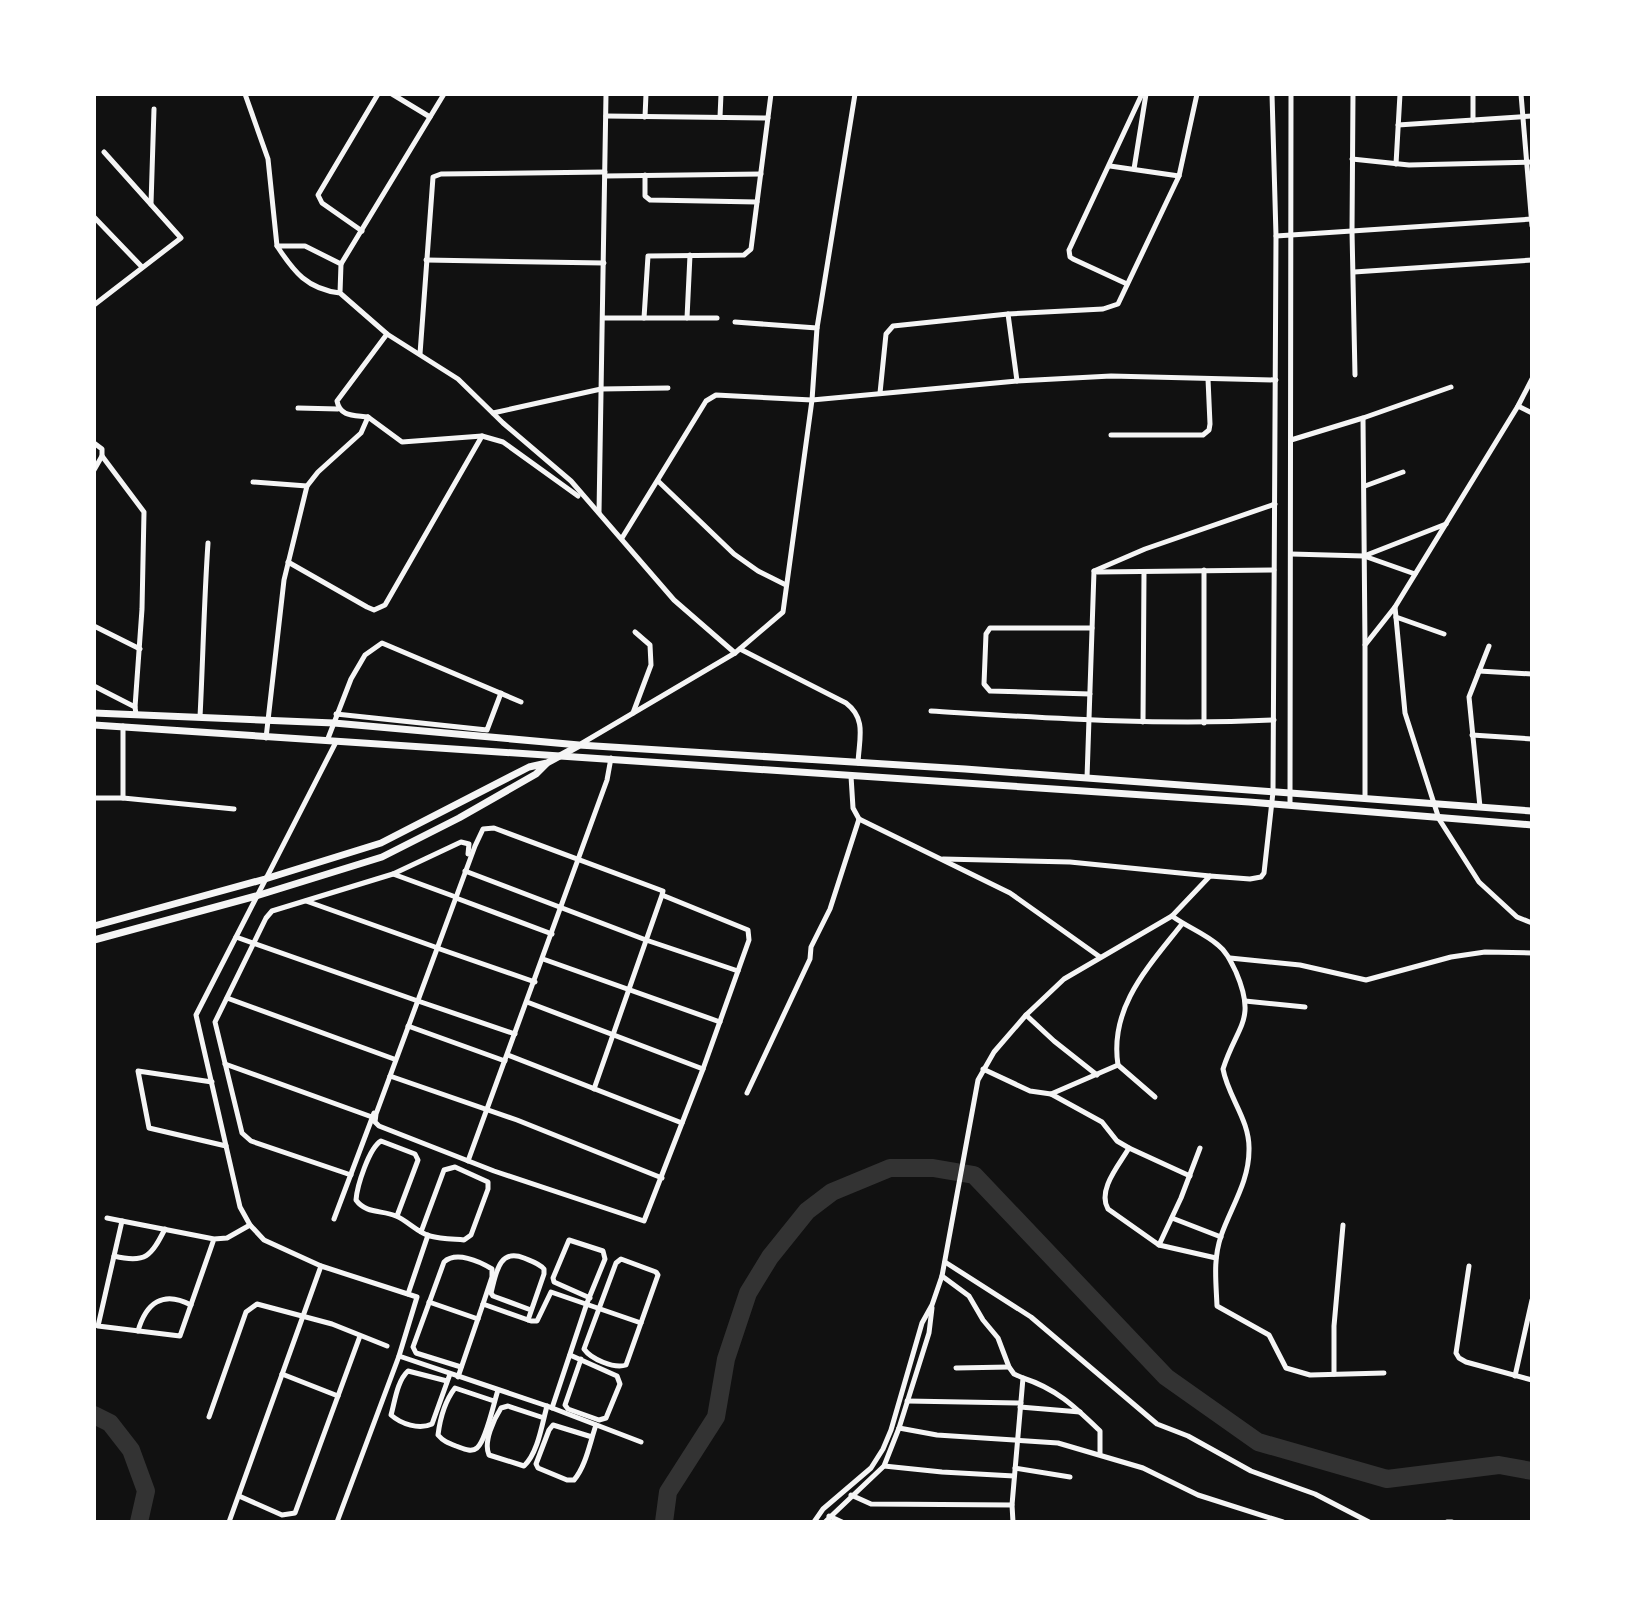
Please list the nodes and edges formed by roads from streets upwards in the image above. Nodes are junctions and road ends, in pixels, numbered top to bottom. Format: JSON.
{"nodes":[{"id":1,"x":245,"y":94,"type":"edge"},
{"id":2,"x":378,"y":94,"type":"edge"},
{"id":3,"x":393,"y":94,"type":"edge"},
{"id":4,"x":444,"y":94,"type":"edge"},
{"id":5,"x":606,"y":94,"type":"edge"},
{"id":6,"x":646,"y":94,"type":"edge"},
{"id":7,"x":721,"y":94,"type":"edge"},
{"id":8,"x":772,"y":94,"type":"edge"},
{"id":9,"x":855,"y":94,"type":"edge"},
{"id":10,"x":1144,"y":94,"type":"edge"},
{"id":11,"x":1197,"y":94,"type":"edge"},
{"id":12,"x":1272,"y":94,"type":"edge"},
{"id":13,"x":1291,"y":94,"type":"edge"},
{"id":14,"x":1353,"y":94,"type":"edge"},
{"id":15,"x":1400,"y":94,"type":"edge"},
{"id":16,"x":1473,"y":94,"type":"edge"},
{"id":17,"x":1521,"y":94,"type":"edge"},
{"id":18,"x":154,"y":110,"type":"dead end"},
{"id":19,"x":606,"y":116,"type":"junction"},
{"id":20,"x":1531,"y":116,"type":"edge"},
{"id":21,"x":430,"y":117,"type":"junction"},
{"id":22,"x":645,"y":117,"type":"junction"},
{"id":23,"x":720,"y":117,"type":"junction"},
{"id":24,"x":1522,"y":117,"type":"junction"},
{"id":25,"x":768,"y":118,"type":"junction"},
{"id":26,"x":1473,"y":120,"type":"junction"},
{"id":27,"x":1398,"y":125,"type":"junction"},
{"id":28,"x":104,"y":152,"type":"dead end"},
{"id":29,"x":1352,"y":159,"type":"junction"},
{"id":30,"x":1529,"y":162,"type":"edge"},
{"id":31,"x":1396,"y":164,"type":"junction"},
{"id":32,"x":1110,"y":166,"type":"junction"},
{"id":33,"x":1134,"y":169,"type":"junction"},
{"id":34,"x":605,"y":174,"type":"junction"},
{"id":35,"x":761,"y":174,"type":"junction"},
{"id":36,"x":645,"y":175,"type":"junction"},
{"id":37,"x":1179,"y":176,"type":"junction"},
{"id":38,"x":757,"y":202,"type":"junction"},
{"id":39,"x":151,"y":204,"type":"junction"},
{"id":40,"x":94,"y":217,"type":"edge"},
{"id":41,"x":1531,"y":219,"type":"edge"},
{"id":42,"x":1531,"y":226,"type":"edge"},
{"id":43,"x":362,"y":231,"type":"junction"},
{"id":44,"x":1352,"y":231,"type":"junction"},
{"id":45,"x":1292,"y":235,"type":"junction"},
{"id":46,"x":1276,"y":236,"type":"junction"},
{"id":47,"x":277,"y":246,"type":"junction"},
{"id":48,"x":690,"y":255,"type":"junction"},
{"id":49,"x":426,"y":260,"type":"junction"},
{"id":50,"x":1531,"y":260,"type":"edge"},
{"id":51,"x":604,"y":262,"type":"junction"},
{"id":52,"x":341,"y":264,"type":"junction"},
{"id":53,"x":142,"y":268,"type":"junction"},
{"id":54,"x":1354,"y":272,"type":"junction"},
{"id":55,"x":1127,"y":284,"type":"junction"},
{"id":56,"x":340,"y":293,"type":"junction"},
{"id":57,"x":94,"y":295,"type":"edge"},
{"id":58,"x":97,"y":303,"type":"edge"},
{"id":59,"x":1008,"y":314,"type":"junction"},
{"id":60,"x":603,"y":318,"type":"junction"},
{"id":61,"x":644,"y":318,"type":"junction"},
{"id":62,"x":687,"y":318,"type":"junction"},
{"id":63,"x":717,"y":318,"type":"dead end"},
{"id":64,"x":735,"y":322,"type":"dead end"},
{"id":65,"x":817,"y":328,"type":"junction"},
{"id":66,"x":387,"y":334,"type":"junction"},
{"id":67,"x":419,"y":354,"type":"junction"},
{"id":68,"x":1355,"y":375,"type":"dead end"},
{"id":69,"x":1208,"y":379,"type":"junction"},
{"id":70,"x":1531,"y":379,"type":"edge"},
{"id":71,"x":1276,"y":380,"type":"junction"},
{"id":72,"x":1017,"y":381,"type":"junction"},
{"id":73,"x":1451,"y":387,"type":"dead end"},
{"id":74,"x":668,"y":388,"type":"dead end"},
{"id":75,"x":601,"y":389,"type":"junction"},
{"id":76,"x":880,"y":393,"type":"junction"},
{"id":77,"x":812,"y":400,"type":"junction"},
{"id":78,"x":1518,"y":407,"type":"junction"},
{"id":79,"x":299,"y":408,"type":"dead end"},
{"id":80,"x":338,"y":409,"type":"junction"},
{"id":81,"x":493,"y":413,"type":"junction"},
{"id":82,"x":1531,"y":413,"type":"edge"},
{"id":83,"x":368,"y":417,"type":"junction"},
{"id":84,"x":1363,"y":418,"type":"junction"},
{"id":85,"x":1111,"y":435,"type":"dead end"},
{"id":86,"x":482,"y":436,"type":"junction"},
{"id":87,"x":1291,"y":440,"type":"junction"},
{"id":88,"x":94,"y":443,"type":"edge"},
{"id":89,"x":102,"y":456,"type":"junction"},
{"id":90,"x":94,"y":470,"type":"edge"},
{"id":91,"x":1403,"y":472,"type":"dead end"},
{"id":92,"x":658,"y":481,"type":"junction"},
{"id":93,"x":253,"y":482,"type":"dead end"},
{"id":94,"x":307,"y":486,"type":"junction"},
{"id":95,"x":1364,"y":486,"type":"junction"},
{"id":96,"x":578,"y":496,"type":"dead end"},
{"id":97,"x":1275,"y":504,"type":"junction"},
{"id":98,"x":599,"y":513,"type":"junction"},
{"id":99,"x":1446,"y":524,"type":"junction"},
{"id":100,"x":622,"y":538,"type":"junction"},
{"id":101,"x":208,"y":542,"type":"dead end"},
{"id":102,"x":1290,"y":554,"type":"junction"},
{"id":103,"x":1364,"y":556,"type":"junction"},
{"id":104,"x":288,"y":562,"type":"junction"},
{"id":105,"x":1204,"y":570,"type":"junction"},
{"id":106,"x":1274,"y":570,"type":"junction"},
{"id":107,"x":1094,"y":571,"type":"junction"},
{"id":108,"x":1144,"y":573,"type":"junction"},
{"id":109,"x":1415,"y":574,"type":"junction"},
{"id":110,"x":786,"y":585,"type":"junction"},
{"id":111,"x":1395,"y":607,"type":"junction"},
{"id":112,"x":1396,"y":617,"type":"junction"},
{"id":113,"x":94,"y":626,"type":"edge"},
{"id":114,"x":1092,"y":628,"type":"junction"},
{"id":115,"x":635,"y":632,"type":"dead end"},
{"id":116,"x":1444,"y":634,"type":"dead end"},
{"id":117,"x":1365,"y":645,"type":"junction"},
{"id":118,"x":1489,"y":646,"type":"dead end"},
{"id":119,"x":140,"y":649,"type":"junction"},
{"id":120,"x":738,"y":651,"type":"junction"},
{"id":121,"x":1479,"y":671,"type":"junction"},
{"id":122,"x":1531,"y":674,"type":"edge"},
{"id":123,"x":94,"y":686,"type":"edge"},
{"id":124,"x":501,"y":693,"type":"junction"},
{"id":125,"x":1090,"y":694,"type":"junction"},
{"id":126,"x":521,"y":702,"type":"dead end"},
{"id":127,"x":135,"y":710,"type":"junction"},
{"id":128,"x":930,"y":711,"type":"dead end"},
{"id":129,"x":94,"y":713,"type":"edge"},
{"id":130,"x":633,"y":713,"type":"junction"},
{"id":131,"x":336,"y":714,"type":"junction"},
{"id":132,"x":200,"y":717,"type":"junction"},
{"id":133,"x":268,"y":720,"type":"junction"},
{"id":134,"x":1273,"y":720,"type":"junction"},
{"id":135,"x":1089,"y":721,"type":"junction"},
{"id":136,"x":1143,"y":722,"type":"junction"},
{"id":137,"x":334,"y":723,"type":"junction"},
{"id":138,"x":1204,"y":723,"type":"junction"},
{"id":139,"x":94,"y":725,"type":"edge"},
{"id":140,"x":123,"y":726,"type":"junction"},
{"id":141,"x":1472,"y":735,"type":"junction"},
{"id":142,"x":266,"y":738,"type":"junction"},
{"id":143,"x":1531,"y":739,"type":"edge"},
{"id":144,"x":332,"y":741,"type":"junction"},
{"id":145,"x":579,"y":745,"type":"junction"},
{"id":146,"x":562,"y":756,"type":"junction"},
{"id":147,"x":611,"y":758,"type":"junction"},
{"id":148,"x":858,"y":763,"type":"junction"},
{"id":149,"x":547,"y":764,"type":"junction"},
{"id":150,"x":874,"y":764,"type":"junction"},
{"id":151,"x":851,"y":776,"type":"junction"},
{"id":152,"x":872,"y":778,"type":"junction"},
{"id":153,"x":1087,"y":778,"type":"junction"},
{"id":154,"x":1273,"y":792,"type":"junction"},
{"id":155,"x":1290,"y":793,"type":"junction"},
{"id":156,"x":94,"y":798,"type":"edge"},
{"id":157,"x":123,"y":798,"type":"junction"},
{"id":158,"x":1365,"y":799,"type":"junction"},
{"id":159,"x":1272,"y":804,"type":"junction"},
{"id":160,"x":1434,"y":804,"type":"junction"},
{"id":161,"x":1290,"y":805,"type":"junction"},
{"id":162,"x":1480,"y":807,"type":"junction"},
{"id":163,"x":234,"y":809,"type":"dead end"},
{"id":164,"x":1531,"y":811,"type":"edge"},
{"id":165,"x":859,"y":819,"type":"junction"},
{"id":166,"x":1439,"y":819,"type":"junction"},
{"id":167,"x":1531,"y":825,"type":"edge"},
{"id":168,"x":940,"y":858,"type":"junction"},
{"id":169,"x":577,"y":859,"type":"junction"},
{"id":170,"x":465,"y":871,"type":"junction"},
{"id":171,"x":393,"y":874,"type":"junction"},
{"id":172,"x":1210,"y":876,"type":"junction"},
{"id":173,"x":265,"y":879,"type":"junction"},
{"id":174,"x":662,"y":895,"type":"junction"},
{"id":175,"x":256,"y":896,"type":"junction"},
{"id":176,"x":454,"y":897,"type":"junction"},
{"id":177,"x":306,"y":901,"type":"junction"},
{"id":178,"x":561,"y":907,"type":"junction"},
{"id":179,"x":1172,"y":916,"type":"junction"},
{"id":180,"x":1531,"y":923,"type":"edge"},
{"id":181,"x":1182,"y":924,"type":"junction"},
{"id":182,"x":94,"y":926,"type":"edge"},
{"id":183,"x":552,"y":934,"type":"junction"},
{"id":184,"x":236,"y":936,"type":"junction"},
{"id":185,"x":94,"y":940,"type":"edge"},
{"id":186,"x":647,"y":940,"type":"junction"},
{"id":187,"x":254,"y":943,"type":"junction"},
{"id":188,"x":436,"y":948,"type":"junction"},
{"id":189,"x":1531,"y":953,"type":"edge"},
{"id":190,"x":1100,"y":957,"type":"junction"},
{"id":191,"x":1230,"y":958,"type":"junction"},
{"id":192,"x":543,"y":959,"type":"junction"},
{"id":193,"x":738,"y":971,"type":"junction"},
{"id":194,"x":534,"y":982,"type":"junction"},
{"id":195,"x":629,"y":992,"type":"junction"},
{"id":196,"x":227,"y":998,"type":"junction"},
{"id":197,"x":416,"y":1000,"type":"junction"},
{"id":198,"x":1245,"y":1001,"type":"junction"},
{"id":199,"x":527,"y":1002,"type":"junction"},
{"id":200,"x":1305,"y":1007,"type":"dead end"},
{"id":201,"x":1026,"y":1015,"type":"junction"},
{"id":202,"x":720,"y":1023,"type":"junction"},
{"id":203,"x":408,"y":1026,"type":"junction"},
{"id":204,"x":515,"y":1034,"type":"junction"},
{"id":205,"x":615,"y":1034,"type":"junction"},
{"id":206,"x":506,"y":1058,"type":"junction"},
{"id":207,"x":394,"y":1059,"type":"junction"},
{"id":208,"x":225,"y":1064,"type":"junction"},
{"id":209,"x":1118,"y":1065,"type":"junction"},
{"id":210,"x":703,"y":1069,"type":"junction"},
{"id":211,"x":983,"y":1069,"type":"junction"},
{"id":212,"x":1097,"y":1074,"type":"junction"},
{"id":213,"x":390,"y":1076,"type":"junction"},
{"id":214,"x":212,"y":1082,"type":"junction"},
{"id":215,"x":594,"y":1089,"type":"junction"},
{"id":216,"x":747,"y":1093,"type":"dead end"},
{"id":217,"x":1051,"y":1094,"type":"junction"},
{"id":218,"x":1155,"y":1097,"type":"dead end"},
{"id":219,"x":487,"y":1110,"type":"junction"},
{"id":220,"x":372,"y":1117,"type":"junction"},
{"id":221,"x":682,"y":1123,"type":"junction"},
{"id":222,"x":226,"y":1146,"type":"junction"},
{"id":223,"x":1129,"y":1148,"type":"junction"},
{"id":224,"x":1200,"y":1148,"type":"dead end"},
{"id":225,"x":468,"y":1161,"type":"junction"},
{"id":226,"x":351,"y":1175,"type":"junction"},
{"id":227,"x":1190,"y":1175,"type":"junction"},
{"id":228,"x":662,"y":1178,"type":"junction"},
{"id":229,"x":397,"y":1216,"type":"junction"},
{"id":230,"x":107,"y":1218,"type":"dead end"},
{"id":231,"x":1172,"y":1218,"type":"junction"},
{"id":232,"x":334,"y":1219,"type":"dead end"},
{"id":233,"x":122,"y":1221,"type":"junction"},
{"id":234,"x":250,"y":1225,"type":"junction"},
{"id":235,"x":1343,"y":1225,"type":"dead end"},
{"id":236,"x":165,"y":1229,"type":"junction"},
{"id":237,"x":421,"y":1232,"type":"junction"},
{"id":238,"x":428,"y":1236,"type":"junction"},
{"id":239,"x":1221,"y":1237,"type":"junction"},
{"id":240,"x":214,"y":1239,"type":"junction"},
{"id":241,"x":1159,"y":1245,"type":"junction"},
{"id":242,"x":114,"y":1256,"type":"junction"},
{"id":243,"x":1216,"y":1258,"type":"junction"},
{"id":244,"x":945,"y":1262,"type":"junction"},
{"id":245,"x":321,"y":1266,"type":"junction"},
{"id":246,"x":1469,"y":1266,"type":"dead end"},
{"id":247,"x":942,"y":1276,"type":"junction"},
{"id":248,"x":408,"y":1294,"type":"junction"},
{"id":249,"x":1531,"y":1300,"type":"edge"},
{"id":250,"x":589,"y":1301,"type":"junction"},
{"id":251,"x":429,"y":1302,"type":"junction"},
{"id":252,"x":483,"y":1304,"type":"junction"},
{"id":253,"x":191,"y":1305,"type":"junction"},
{"id":254,"x":932,"y":1305,"type":"junction"},
{"id":255,"x":598,"y":1307,"type":"junction"},
{"id":256,"x":531,"y":1310,"type":"junction"},
{"id":257,"x":303,"y":1317,"type":"junction"},
{"id":258,"x":478,"y":1319,"type":"junction"},
{"id":259,"x":528,"y":1320,"type":"junction"},
{"id":260,"x":641,"y":1323,"type":"junction"},
{"id":261,"x":96,"y":1326,"type":"edge"},
{"id":262,"x":138,"y":1331,"type":"junction"},
{"id":263,"x":360,"y":1336,"type":"junction"},
{"id":264,"x":387,"y":1346,"type":"dead end"},
{"id":265,"x":570,"y":1355,"type":"junction"},
{"id":266,"x":399,"y":1356,"type":"junction"},
{"id":267,"x":581,"y":1359,"type":"junction"},
{"id":268,"x":461,"y":1367,"type":"junction"},
{"id":269,"x":1009,"y":1367,"type":"junction"},
{"id":270,"x":956,"y":1368,"type":"dead end"},
{"id":271,"x":1384,"y":1373,"type":"dead end"},
{"id":272,"x":282,"y":1374,"type":"junction"},
{"id":273,"x":450,"y":1374,"type":"junction"},
{"id":274,"x":1334,"y":1374,"type":"junction"},
{"id":275,"x":1516,"y":1376,"type":"junction"},
{"id":276,"x":458,"y":1377,"type":"junction"},
{"id":277,"x":1023,"y":1378,"type":"junction"},
{"id":278,"x":1531,"y":1380,"type":"edge"},
{"id":279,"x":447,"y":1381,"type":"junction"},
{"id":280,"x":498,"y":1390,"type":"junction"},
{"id":281,"x":338,"y":1396,"type":"junction"},
{"id":282,"x":494,"y":1401,"type":"junction"},
{"id":283,"x":907,"y":1401,"type":"junction"},
{"id":284,"x":1020,"y":1405,"type":"junction"},
{"id":285,"x":550,"y":1407,"type":"junction"},
{"id":286,"x":1080,"y":1412,"type":"junction"},
{"id":287,"x":209,"y":1418,"type":"dead end"},
{"id":288,"x":544,"y":1418,"type":"junction"},
{"id":289,"x":596,"y":1425,"type":"junction"},
{"id":290,"x":899,"y":1428,"type":"junction"},
{"id":291,"x":592,"y":1437,"type":"junction"},
{"id":292,"x":1018,"y":1438,"type":"junction"},
{"id":293,"x":641,"y":1442,"type":"dead end"},
{"id":294,"x":1100,"y":1453,"type":"junction"},
{"id":295,"x":884,"y":1465,"type":"junction"},
{"id":296,"x":1015,"y":1468,"type":"junction"},
{"id":297,"x":1014,"y":1476,"type":"junction"},
{"id":298,"x":1070,"y":1477,"type":"dead end"},
{"id":299,"x":851,"y":1494,"type":"junction"},
{"id":300,"x":239,"y":1496,"type":"junction"},
{"id":301,"x":1012,"y":1505,"type":"junction"},
{"id":302,"x":823,"y":1509,"type":"junction"},
{"id":303,"x":827,"y":1519,"type":"edge"},
{"id":304,"x":229,"y":1521,"type":"edge"},
{"id":305,"x":337,"y":1521,"type":"edge"},
{"id":306,"x":814,"y":1521,"type":"edge"},
{"id":307,"x":842,"y":1521,"type":"edge"},
{"id":308,"x":1013,"y":1521,"type":"edge"},
{"id":309,"x":1283,"y":1521,"type":"edge"},
{"id":310,"x":1369,"y":1521,"type":"edge"}],
"edges":[{"from":1,"to":47,"type":"street"},
{"from":2,"to":43,"type":"street"},
{"from":3,"to":21,"type":"street"},
{"from":4,"to":21,"type":"street"},
{"from":5,"to":19,"type":"street"},
{"from":6,"to":22,"type":"street"},
{"from":7,"to":23,"type":"street"},
{"from":8,"to":25,"type":"street"},
{"from":9,"to":65,"type":"street"},
{"from":10,"to":32,"type":"street"},
{"from":10,"to":33,"type":"street"},
{"from":11,"to":37,"type":"street"},
{"from":12,"to":46,"type":"street"},
{"from":13,"to":45,"type":"street"},
{"from":14,"to":29,"type":"street"},
{"from":15,"to":27,"type":"street"},
{"from":16,"to":26,"type":"street"},
{"from":17,"to":24,"type":"street"},
{"from":18,"to":39,"type":"street"},
{"from":19,"to":22,"type":"street"},
{"from":19,"to":34,"type":"street"},
{"from":20,"to":24,"type":"street"},
{"from":21,"to":43,"type":"street"},
{"from":22,"to":23,"type":"street"},
{"from":23,"to":25,"type":"street"},
{"from":24,"to":26,"type":"street"},
{"from":24,"to":30,"type":"street"},
{"from":25,"to":35,"type":"street"},
{"from":26,"to":27,"type":"street"},
{"from":27,"to":31,"type":"street"},
{"from":28,"to":39,"type":"street"},
{"from":29,"to":31,"type":"street"},
{"from":29,"to":44,"type":"street"},
{"from":30,"to":31,"type":"street"},
{"from":30,"to":41,"type":"street"},
{"from":32,"to":33,"type":"street"},
{"from":32,"to":55,"type":"street"},
{"from":33,"to":37,"type":"street"},
{"from":34,"to":36,"type":"street"},
{"from":34,"to":49,"type":"street"},
{"from":34,"to":51,"type":"street"},
{"from":35,"to":36,"type":"street"},
{"from":35,"to":38,"type":"street"},
{"from":36,"to":38,"type":"street"},
{"from":37,"to":55,"type":"street"},
{"from":38,"to":48,"type":"street"},
{"from":39,"to":53,"type":"street"},
{"from":40,"to":53,"type":"street"},
{"from":41,"to":42,"type":"street"},
{"from":41,"to":44,"type":"street"},
{"from":43,"to":52,"type":"street"},
{"from":44,"to":45,"type":"street"},
{"from":44,"to":54,"type":"street"},
{"from":45,"to":46,"type":"street"},
{"from":45,"to":87,"type":"street"},
{"from":46,"to":71,"type":"street"},
{"from":47,"to":52,"type":"street"},
{"from":47,"to":56,"type":"street"},
{"from":48,"to":61,"type":"street"},
{"from":48,"to":62,"type":"street"},
{"from":49,"to":51,"type":"street"},
{"from":49,"to":67,"type":"street"},
{"from":50,"to":54,"type":"street"},
{"from":51,"to":60,"type":"street"},
{"from":52,"to":56,"type":"street"},
{"from":53,"to":58,"type":"street"},
{"from":54,"to":68,"type":"street"},
{"from":55,"to":59,"type":"street"},
{"from":56,"to":66,"type":"street"},
{"from":57,"to":58,"type":"street"},
{"from":59,"to":72,"type":"street"},
{"from":59,"to":76,"type":"street"},
{"from":60,"to":61,"type":"street"},
{"from":60,"to":75,"type":"street"},
{"from":61,"to":62,"type":"street"},
{"from":62,"to":63,"type":"street"},
{"from":64,"to":65,"type":"street"},
{"from":65,"to":77,"type":"street"},
{"from":66,"to":67,"type":"street"},
{"from":66,"to":80,"type":"street"},
{"from":67,"to":81,"type":"street"},
{"from":69,"to":71,"type":"street"},
{"from":69,"to":72,"type":"street"},
{"from":69,"to":85,"type":"street"},
{"from":70,"to":78,"type":"street"},
{"from":71,"to":97,"type":"street"},
{"from":72,"to":76,"type":"street"},
{"from":73,"to":84,"type":"street"},
{"from":74,"to":75,"type":"street"},
{"from":75,"to":81,"type":"street"},
{"from":75,"to":98,"type":"street"},
{"from":76,"to":77,"type":"street"},
{"from":77,"to":92,"type":"street"},
{"from":77,"to":110,"type":"street"},
{"from":78,"to":82,"type":"street"},
{"from":78,"to":99,"type":"street"},
{"from":79,"to":80,"type":"street"},
{"from":80,"to":83,"type":"street"},
{"from":81,"to":98,"type":"street"},
{"from":83,"to":86,"type":"street"},
{"from":83,"to":94,"type":"street"},
{"from":84,"to":87,"type":"street"},
{"from":84,"to":95,"type":"street"},
{"from":86,"to":96,"type":"street"},
{"from":86,"to":104,"type":"street"},
{"from":87,"to":102,"type":"street"},
{"from":88,"to":89,"type":"street"},
{"from":89,"to":90,"type":"street"},
{"from":89,"to":119,"type":"street"},
{"from":91,"to":95,"type":"street"},
{"from":92,"to":100,"type":"street"},
{"from":92,"to":110,"type":"street"},
{"from":93,"to":94,"type":"street"},
{"from":94,"to":104,"type":"street"},
{"from":95,"to":103,"type":"street"},
{"from":97,"to":106,"type":"street"},
{"from":97,"to":107,"type":"street"},
{"from":98,"to":100,"type":"street"},
{"from":99,"to":103,"type":"street"},
{"from":99,"to":109,"type":"street"},
{"from":100,"to":120,"type":"street"},
{"from":101,"to":132,"type":"street"},
{"from":102,"to":103,"type":"street"},
{"from":102,"to":155,"type":"street"},
{"from":103,"to":109,"type":"street"},
{"from":103,"to":117,"type":"street"},
{"from":104,"to":133,"type":"street"},
{"from":105,"to":106,"type":"street"},
{"from":105,"to":108,"type":"street"},
{"from":105,"to":138,"type":"street"},
{"from":106,"to":134,"type":"street"},
{"from":107,"to":108,"type":"street"},
{"from":107,"to":114,"type":"street"},
{"from":108,"to":136,"type":"street"},
{"from":109,"to":111,"type":"street"},
{"from":110,"to":120,"type":"street"},
{"from":111,"to":112,"type":"street"},
{"from":111,"to":117,"type":"street"},
{"from":112,"to":116,"type":"street"},
{"from":112,"to":160,"type":"street"},
{"from":113,"to":119,"type":"street"},
{"from":114,"to":125,"type":"street"},
{"from":114,"to":125,"type":"street"},
{"from":115,"to":130,"type":"street"},
{"from":117,"to":158,"type":"street"},
{"from":118,"to":121,"type":"street"},
{"from":119,"to":127,"type":"street"},
{"from":120,"to":130,"type":"street"},
{"from":120,"to":148,"type":"street"},
{"from":121,"to":122,"type":"street"},
{"from":121,"to":141,"type":"street"},
{"from":123,"to":127,"type":"street"},
{"from":124,"to":126,"type":"street"},
{"from":124,"to":131,"type":"street"},
{"from":124,"to":131,"type":"street"},
{"from":125,"to":135,"type":"street"},
{"from":127,"to":129,"type":"street"},
{"from":127,"to":132,"type":"street"},
{"from":128,"to":135,"type":"street"},
{"from":130,"to":145,"type":"street"},
{"from":131,"to":137,"type":"street"},
{"from":132,"to":133,"type":"street"},
{"from":133,"to":137,"type":"street"},
{"from":133,"to":142,"type":"street"},
{"from":134,"to":138,"type":"street"},
{"from":134,"to":154,"type":"street"},
{"from":135,"to":136,"type":"street"},
{"from":135,"to":153,"type":"street"},
{"from":136,"to":138,"type":"street"},
{"from":137,"to":144,"type":"street"},
{"from":137,"to":145,"type":"street"},
{"from":139,"to":140,"type":"street"},
{"from":140,"to":142,"type":"street"},
{"from":140,"to":157,"type":"street"},
{"from":141,"to":143,"type":"street"},
{"from":141,"to":162,"type":"street"},
{"from":142,"to":144,"type":"street"},
{"from":144,"to":146,"type":"street"},
{"from":144,"to":173,"type":"street"},
{"from":145,"to":146,"type":"street"},
{"from":145,"to":148,"type":"street"},
{"from":146,"to":147,"type":"street"},
{"from":146,"to":149,"type":"street"},
{"from":147,"to":151,"type":"street"},
{"from":147,"to":169,"type":"street"},
{"from":148,"to":150,"type":"street"},
{"from":149,"to":173,"type":"street"},
{"from":149,"to":175,"type":"street"},
{"from":150,"to":152,"type":"street"},
{"from":150,"to":153,"type":"street"},
{"from":151,"to":152,"type":"street"},
{"from":151,"to":165,"type":"street"},
{"from":152,"to":159,"type":"street"},
{"from":153,"to":154,"type":"street"},
{"from":154,"to":155,"type":"street"},
{"from":154,"to":159,"type":"street"},
{"from":155,"to":158,"type":"street"},
{"from":155,"to":161,"type":"street"},
{"from":156,"to":157,"type":"street"},
{"from":157,"to":163,"type":"street"},
{"from":158,"to":160,"type":"street"},
{"from":159,"to":161,"type":"street"},
{"from":159,"to":172,"type":"street"},
{"from":160,"to":162,"type":"street"},
{"from":160,"to":166,"type":"street"},
{"from":161,"to":166,"type":"street"},
{"from":162,"to":164,"type":"street"},
{"from":165,"to":168,"type":"street"},
{"from":165,"to":216,"type":"street"},
{"from":166,"to":167,"type":"street"},
{"from":166,"to":180,"type":"street"},
{"from":168,"to":172,"type":"street"},
{"from":168,"to":190,"type":"street"},
{"from":169,"to":170,"type":"street"},
{"from":169,"to":174,"type":"street"},
{"from":169,"to":178,"type":"street"},
{"from":170,"to":176,"type":"street"},
{"from":170,"to":178,"type":"street"},
{"from":171,"to":176,"type":"street"},
{"from":171,"to":176,"type":"street"},
{"from":171,"to":177,"type":"street"},
{"from":172,"to":179,"type":"street"},
{"from":173,"to":175,"type":"street"},
{"from":173,"to":182,"type":"street"},
{"from":174,"to":186,"type":"street"},
{"from":174,"to":193,"type":"street"},
{"from":175,"to":184,"type":"street"},
{"from":175,"to":185,"type":"street"},
{"from":176,"to":183,"type":"street"},
{"from":176,"to":188,"type":"street"},
{"from":177,"to":187,"type":"street"},
{"from":177,"to":188,"type":"street"},
{"from":178,"to":183,"type":"street"},
{"from":178,"to":186,"type":"street"},
{"from":179,"to":181,"type":"street"},
{"from":179,"to":190,"type":"street"},
{"from":181,"to":191,"type":"street"},
{"from":181,"to":209,"type":"street"},
{"from":183,"to":192,"type":"street"},
{"from":184,"to":187,"type":"street"},
{"from":184,"to":214,"type":"street"},
{"from":186,"to":193,"type":"street"},
{"from":186,"to":195,"type":"street"},
{"from":187,"to":196,"type":"street"},
{"from":187,"to":197,"type":"street"},
{"from":188,"to":194,"type":"street"},
{"from":188,"to":197,"type":"street"},
{"from":189,"to":191,"type":"street"},
{"from":190,"to":201,"type":"street"},
{"from":191,"to":198,"type":"street"},
{"from":192,"to":194,"type":"street"},
{"from":192,"to":195,"type":"street"},
{"from":193,"to":202,"type":"street"},
{"from":194,"to":199,"type":"street"},
{"from":195,"to":202,"type":"street"},
{"from":195,"to":205,"type":"street"},
{"from":196,"to":207,"type":"street"},
{"from":196,"to":208,"type":"street"},
{"from":197,"to":203,"type":"street"},
{"from":197,"to":204,"type":"street"},
{"from":197,"to":207,"type":"street"},
{"from":198,"to":200,"type":"street"},
{"from":198,"to":239,"type":"street"},
{"from":199,"to":204,"type":"street"},
{"from":199,"to":205,"type":"street"},
{"from":201,"to":211,"type":"street"},
{"from":201,"to":212,"type":"street"},
{"from":202,"to":210,"type":"street"},
{"from":203,"to":206,"type":"street"},
{"from":203,"to":213,"type":"street"},
{"from":204,"to":206,"type":"street"},
{"from":205,"to":210,"type":"street"},
{"from":205,"to":215,"type":"street"},
{"from":206,"to":215,"type":"street"},
{"from":206,"to":219,"type":"street"},
{"from":207,"to":220,"type":"street"},
{"from":208,"to":220,"type":"street"},
{"from":208,"to":226,"type":"street"},
{"from":209,"to":212,"type":"street"},
{"from":209,"to":218,"type":"street"},
{"from":210,"to":221,"type":"street"},
{"from":211,"to":217,"type":"street"},
{"from":211,"to":244,"type":"street"},
{"from":212,"to":217,"type":"street"},
{"from":213,"to":219,"type":"street"},
{"from":213,"to":225,"type":"street"},
{"from":214,"to":222,"type":"street"},
{"from":214,"to":222,"type":"street"},
{"from":215,"to":221,"type":"street"},
{"from":217,"to":223,"type":"street"},
{"from":219,"to":225,"type":"street"},
{"from":219,"to":228,"type":"street"},
{"from":220,"to":226,"type":"street"},
{"from":221,"to":228,"type":"street"},
{"from":222,"to":234,"type":"street"},
{"from":223,"to":227,"type":"street"},
{"from":223,"to":241,"type":"street"},
{"from":224,"to":227,"type":"street"},
{"from":225,"to":228,"type":"street"},
{"from":226,"to":232,"type":"street"},
{"from":227,"to":231,"type":"street"},
{"from":229,"to":229,"type":"street"},
{"from":229,"to":237,"type":"street"},
{"from":230,"to":233,"type":"street"},
{"from":231,"to":239,"type":"street"},
{"from":231,"to":241,"type":"street"},
{"from":233,"to":236,"type":"street"},
{"from":233,"to":242,"type":"street"},
{"from":234,"to":240,"type":"street"},
{"from":234,"to":245,"type":"street"},
{"from":235,"to":274,"type":"street"},
{"from":236,"to":240,"type":"street"},
{"from":236,"to":242,"type":"street"},
{"from":237,"to":238,"type":"street"},
{"from":237,"to":238,"type":"street"},
{"from":238,"to":248,"type":"street"},
{"from":239,"to":243,"type":"street"},
{"from":240,"to":253,"type":"street"},
{"from":241,"to":243,"type":"street"},
{"from":242,"to":261,"type":"street"},
{"from":243,"to":274,"type":"street"},
{"from":244,"to":247,"type":"street"},
{"from":244,"to":310,"type":"street"},
{"from":245,"to":248,"type":"street"},
{"from":245,"to":257,"type":"street"},
{"from":246,"to":275,"type":"street"},
{"from":247,"to":254,"type":"street"},
{"from":247,"to":269,"type":"street"},
{"from":248,"to":266,"type":"street"},
{"from":249,"to":275,"type":"street"},
{"from":250,"to":250,"type":"street"},
{"from":250,"to":255,"type":"street"},
{"from":250,"to":259,"type":"street"},
{"from":250,"to":265,"type":"street"},
{"from":251,"to":252,"type":"street"},
{"from":251,"to":258,"type":"street"},
{"from":251,"to":268,"type":"street"},
{"from":252,"to":258,"type":"street"},
{"from":252,"to":259,"type":"street"},
{"from":253,"to":262,"type":"street"},
{"from":253,"to":262,"type":"street"},
{"from":254,"to":283,"type":"street"},
{"from":254,"to":302,"type":"street"},
{"from":255,"to":260,"type":"street"},
{"from":255,"to":260,"type":"street"},
{"from":255,"to":260,"type":"street"},
{"from":256,"to":256,"type":"street"},
{"from":256,"to":259,"type":"street"},
{"from":257,"to":263,"type":"street"},
{"from":257,"to":272,"type":"street"},
{"from":257,"to":287,"type":"street"},
{"from":258,"to":268,"type":"street"},
{"from":261,"to":262,"type":"street"},
{"from":263,"to":264,"type":"street"},
{"from":263,"to":281,"type":"street"},
{"from":265,"to":267,"type":"street"},
{"from":265,"to":285,"type":"street"},
{"from":266,"to":273,"type":"street"},
{"from":266,"to":305,"type":"street"},
{"from":267,"to":267,"type":"street"},
{"from":268,"to":276,"type":"street"},
{"from":269,"to":270,"type":"street"},
{"from":269,"to":277,"type":"street"},
{"from":271,"to":274,"type":"street"},
{"from":272,"to":281,"type":"street"},
{"from":272,"to":300,"type":"street"},
{"from":273,"to":276,"type":"street"},
{"from":273,"to":279,"type":"street"},
{"from":275,"to":278,"type":"street"},
{"from":276,"to":280,"type":"street"},
{"from":277,"to":284,"type":"street"},
{"from":277,"to":286,"type":"street"},
{"from":279,"to":279,"type":"street"},
{"from":280,"to":282,"type":"street"},
{"from":280,"to":285,"type":"street"},
{"from":281,"to":300,"type":"street"},
{"from":282,"to":282,"type":"street"},
{"from":283,"to":284,"type":"street"},
{"from":283,"to":290,"type":"street"},
{"from":284,"to":286,"type":"street"},
{"from":284,"to":292,"type":"street"},
{"from":285,"to":288,"type":"street"},
{"from":285,"to":289,"type":"street"},
{"from":286,"to":294,"type":"street"},
{"from":288,"to":288,"type":"street"},
{"from":289,"to":291,"type":"street"},
{"from":289,"to":293,"type":"street"},
{"from":290,"to":292,"type":"street"},
{"from":290,"to":295,"type":"street"},
{"from":291,"to":291,"type":"street"},
{"from":292,"to":294,"type":"street"},
{"from":292,"to":296,"type":"street"},
{"from":294,"to":309,"type":"street"},
{"from":295,"to":297,"type":"street"},
{"from":295,"to":299,"type":"street"},
{"from":296,"to":297,"type":"street"},
{"from":296,"to":298,"type":"street"},
{"from":297,"to":301,"type":"street"},
{"from":299,"to":301,"type":"street"},
{"from":299,"to":303,"type":"street"},
{"from":300,"to":304,"type":"street"},
{"from":301,"to":308,"type":"street"},
{"from":302,"to":303,"type":"street"},
{"from":302,"to":306,"type":"street"},
{"from":303,"to":307,"type":"street"}]}
